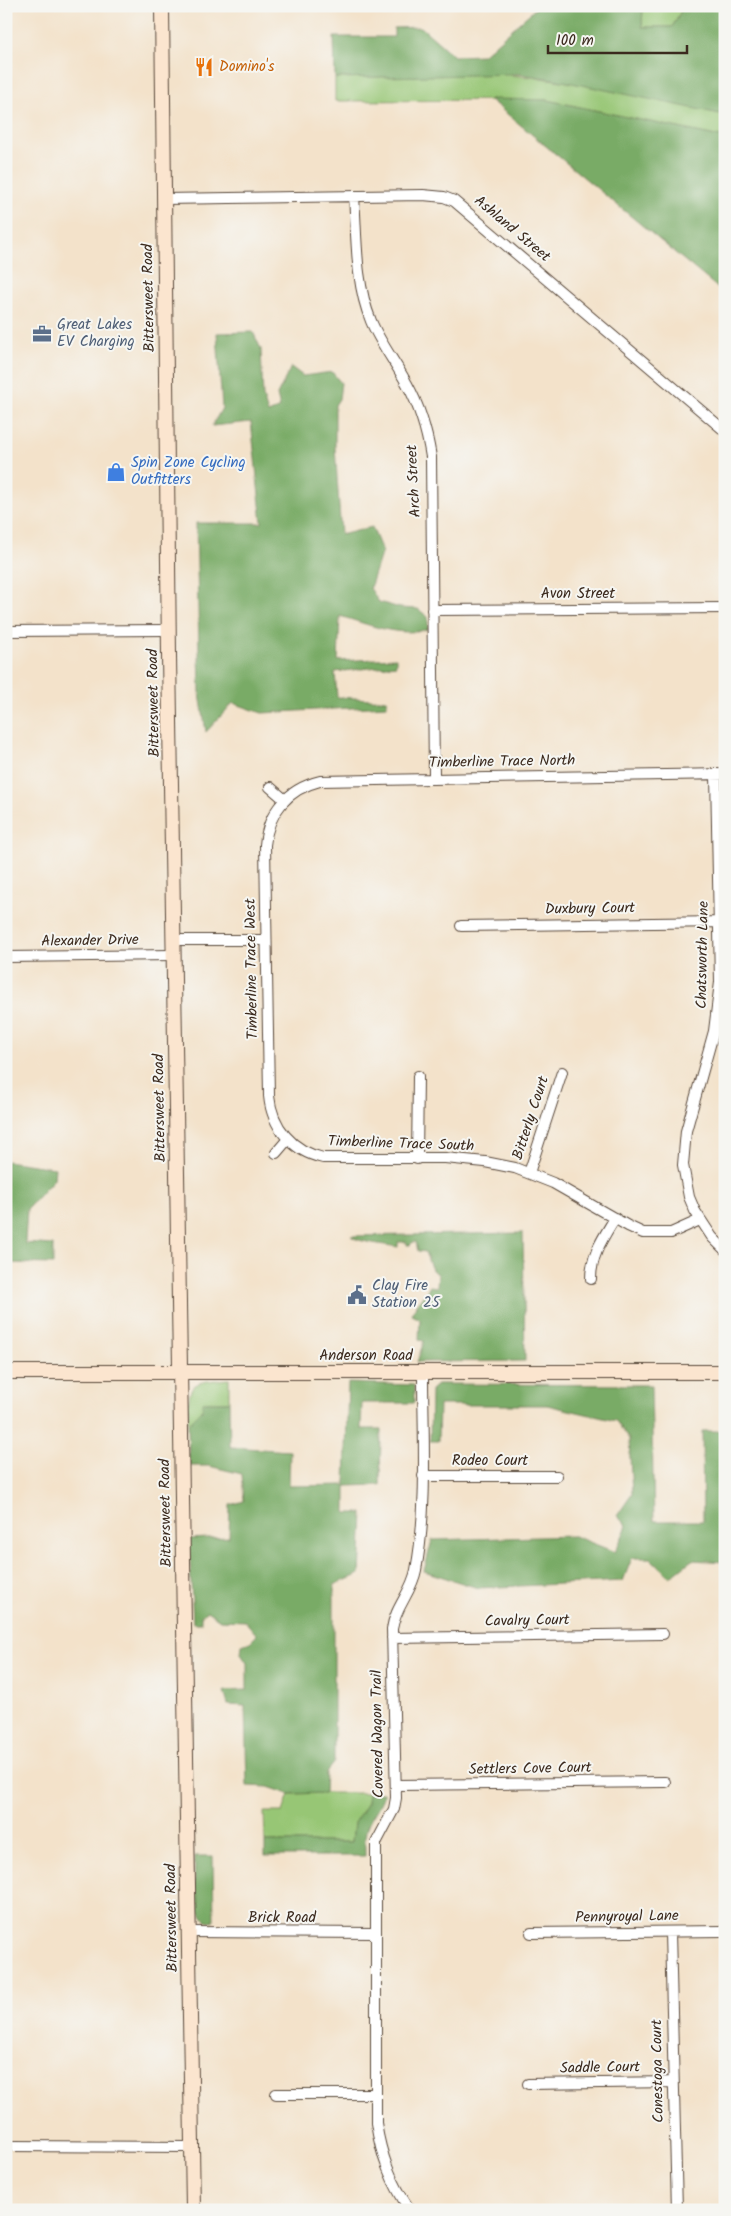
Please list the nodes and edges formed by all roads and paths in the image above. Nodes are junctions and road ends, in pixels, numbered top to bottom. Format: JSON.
{"nodes":[{"id":1,"x":162,"y":6,"type":"edge"},
{"id":2,"x":354,"y":196,"type":"junction"},
{"id":3,"x":164,"y":199,"type":"junction"},
{"id":4,"x":725,"y":431,"type":"edge"},
{"id":5,"x":725,"y":608,"type":"edge"},
{"id":6,"x":432,"y":610,"type":"junction"},
{"id":7,"x":169,"y":630,"type":"junction"},
{"id":8,"x":6,"y":631,"type":"edge"},
{"id":9,"x":721,"y":774,"type":"edge"},
{"id":10,"x":434,"y":778,"type":"junction"},
{"id":11,"x":270,"y":787,"type":"dead end"},
{"id":12,"x":284,"y":800,"type":"junction"},
{"id":13,"x":720,"y":922,"type":"junction"},
{"id":14,"x":461,"y":926,"type":"dead end"},
{"id":15,"x":174,"y":940,"type":"junction"},
{"id":16,"x":266,"y":940,"type":"junction"},
{"id":17,"x":174,"y":955,"type":"junction"},
{"id":18,"x":6,"y":957,"type":"edge"},
{"id":19,"x":562,"y":1072,"type":"dead end"},
{"id":20,"x":418,"y":1076,"type":"dead end"},
{"id":21,"x":288,"y":1139,"type":"junction"},
{"id":22,"x":276,"y":1153,"type":"dead end"},
{"id":23,"x":417,"y":1158,"type":"junction"},
{"id":24,"x":529,"y":1173,"type":"junction"},
{"id":25,"x":615,"y":1218,"type":"junction"},
{"id":26,"x":700,"y":1220,"type":"junction"},
{"id":27,"x":725,"y":1250,"type":"edge"},
{"id":28,"x":591,"y":1279,"type":"dead end"},
{"id":29,"x":6,"y":1372,"type":"edge"},
{"id":30,"x":180,"y":1372,"type":"junction"},
{"id":31,"x":725,"y":1372,"type":"edge"},
{"id":32,"x":423,"y":1373,"type":"junction"},
{"id":33,"x":423,"y":1476,"type":"junction"},
{"id":34,"x":557,"y":1476,"type":"dead end"},
{"id":35,"x":662,"y":1634,"type":"dead end"},
{"id":36,"x":392,"y":1638,"type":"junction"},
{"id":37,"x":665,"y":1782,"type":"dead end"},
{"id":38,"x":396,"y":1786,"type":"junction"},
{"id":39,"x":725,"y":1931,"type":"edge"},
{"id":40,"x":189,"y":1932,"type":"junction"},
{"id":41,"x":670,"y":1932,"type":"junction"},
{"id":42,"x":376,"y":1933,"type":"junction"},
{"id":43,"x":530,"y":1933,"type":"dead end"},
{"id":44,"x":673,"y":2082,"type":"junction"},
{"id":45,"x":528,"y":2084,"type":"dead end"},
{"id":46,"x":276,"y":2094,"type":"dead end"},
{"id":47,"x":375,"y":2094,"type":"junction"},
{"id":48,"x":6,"y":2146,"type":"edge"},
{"id":49,"x":192,"y":2147,"type":"junction"},
{"id":50,"x":193,"y":2210,"type":"edge"},
{"id":51,"x":410,"y":2210,"type":"edge"},
{"id":52,"x":677,"y":2210,"type":"edge"}],
"edges":[{"from":1,"to":3,"type":"street","name":"Bittersweet Road"},
{"from":2,"to":3,"type":"street","name":"Ashland Street"},
{"from":2,"to":4,"type":"street","name":"Ashland Street"},
{"from":2,"to":6,"type":"street","name":"Arch Street"},
{"from":3,"to":7,"type":"street","name":"Bittersweet Road"},
{"from":5,"to":6,"type":"street","name":"Avon Street"},
{"from":6,"to":10,"type":"street","name":"Arch Street"},
{"from":7,"to":8,"type":"street"},
{"from":7,"to":15,"type":"street","name":"Bittersweet Road"},
{"from":9,"to":10,"type":"street","name":"Timberline Trace North"},
{"from":9,"to":13,"type":"street","name":"Chatsworth Lane"},
{"from":10,"to":12,"type":"street","name":"Timberline Trace North"},
{"from":11,"to":12,"type":"street"},
{"from":12,"to":16,"type":"street","name":"Timberline Trace West"},
{"from":13,"to":14,"type":"street","name":"Duxbury Court"},
{"from":13,"to":26,"type":"street","name":"Chatsworth Lane"},
{"from":15,"to":16,"type":"street"},
{"from":15,"to":17,"type":"street","name":"Bittersweet Road"},
{"from":16,"to":21,"type":"street","name":"Timberline Trace West"},
{"from":17,"to":18,"type":"street","name":"Alexander Drive"},
{"from":17,"to":30,"type":"street","name":"Bittersweet Road"},
{"from":19,"to":24,"type":"street","name":"Bitterly Court"},
{"from":20,"to":23,"type":"street"},
{"from":21,"to":22,"type":"street"},
{"from":21,"to":23,"type":"street","name":"Timberline Trace South"},
{"from":23,"to":24,"type":"street","name":"Timberline Trace South"},
{"from":24,"to":25,"type":"street","name":"Timberline Trace South"},
{"from":25,"to":26,"type":"street","name":"Timberline Trace South"},
{"from":25,"to":28,"type":"street"},
{"from":26,"to":27,"type":"street"},
{"from":29,"to":30,"type":"street","name":"Anderson Road"},
{"from":30,"to":32,"type":"street","name":"Anderson Road"},
{"from":30,"to":40,"type":"street","name":"Bittersweet Road"},
{"from":31,"to":32,"type":"street","name":"Anderson Road"},
{"from":32,"to":33,"type":"street","name":"Covered Wagon Trail"},
{"from":33,"to":34,"type":"street","name":"Rodeo Court"},
{"from":33,"to":36,"type":"street","name":"Covered Wagon Trail"},
{"from":35,"to":36,"type":"street","name":"Cavalry Court"},
{"from":36,"to":38,"type":"street","name":"Covered Wagon Trail"},
{"from":37,"to":38,"type":"street","name":"Settlers Cove Court"},
{"from":38,"to":42,"type":"street","name":"Covered Wagon Trail"},
{"from":39,"to":41,"type":"street","name":"Pennyroyal Lane"},
{"from":40,"to":42,"type":"street","name":"Brick Road"},
{"from":40,"to":49,"type":"street","name":"Bittersweet Road"},
{"from":41,"to":43,"type":"street","name":"Pennyroyal Lane"},
{"from":41,"to":44,"type":"street","name":"Conestoga Court"},
{"from":42,"to":47,"type":"street","name":"Covered Wagon Trail"},
{"from":44,"to":45,"type":"street","name":"Saddle Court"},
{"from":44,"to":52,"type":"street","name":"Conestoga Court"},
{"from":46,"to":47,"type":"street"},
{"from":47,"to":51,"type":"street","name":"Covered Wagon Trail"},
{"from":48,"to":49,"type":"street"},
{"from":49,"to":50,"type":"street","name":"Bittersweet Road"}]}
